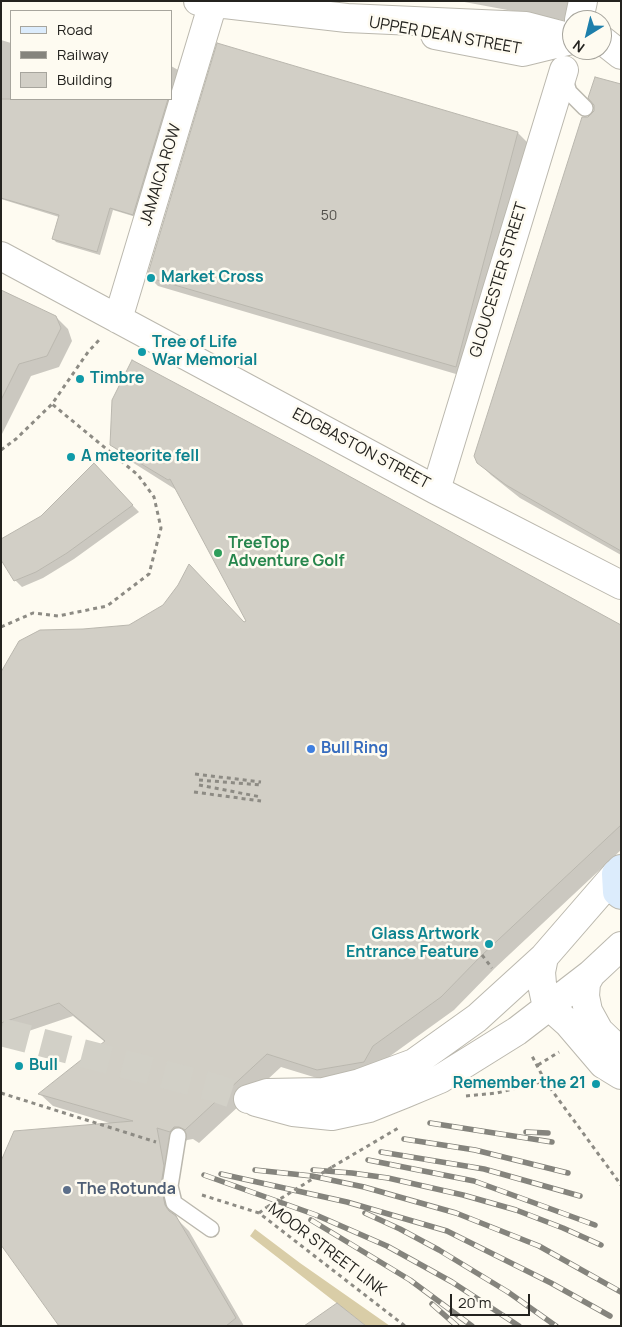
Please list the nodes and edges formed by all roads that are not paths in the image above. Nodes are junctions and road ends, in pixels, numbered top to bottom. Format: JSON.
{"nodes":[{"id":1,"x":205,"y":2,"type":"edge"},
{"id":2,"x":562,"y":36,"type":"edge"},
{"id":3,"x":566,"y":64,"type":"edge"},
{"id":4,"x":585,"y":108,"type":"dead end"},
{"id":5,"x":1,"y":256,"type":"edge"},
{"id":6,"x":110,"y":315,"type":"junction"},
{"id":7,"x":436,"y":490,"type":"junction"},
{"id":8,"x":621,"y":585,"type":"edge"},
{"id":9,"x":619,"y":879,"type":"edge"},
{"id":10,"x":621,"y":946,"type":"edge"},
{"id":11,"x":544,"y":957,"type":"junction"},
{"id":12,"x":591,"y":974,"type":"junction"},
{"id":13,"x":550,"y":1007,"type":"junction"},
{"id":14,"x":621,"y":1052,"type":"edge"},
{"id":15,"x":621,"y":1075,"type":"edge"},
{"id":16,"x":178,"y":1136,"type":"dead end"},
{"id":17,"x":210,"y":1229,"type":"dead end"}],
"edges":[{"from":1,"to":2,"type":"street","name":"UPPER DEAN STREET"},
{"from":1,"to":6,"type":"street","name":"JAMAICA ROW"},
{"from":3,"to":4,"type":"lane"},
{"from":3,"to":7,"type":"street","name":"GLOUCESTER STREET"},
{"from":5,"to":6,"type":"street","name":"EDGBASTON STREET"},
{"from":6,"to":7,"type":"street","name":"EDGBASTON STREET"},
{"from":7,"to":8,"type":"street","name":"EDGBASTON STREET"},
{"from":9,"to":11,"type":"street"},
{"from":10,"to":12,"type":"street"},
{"from":11,"to":13,"type":"street"},
{"from":11,"to":13,"type":"street"},
{"from":12,"to":13,"type":"street"},
{"from":12,"to":14,"type":"street"},
{"from":13,"to":15,"type":"street"},
{"from":16,"to":17,"type":"lane"}]}
